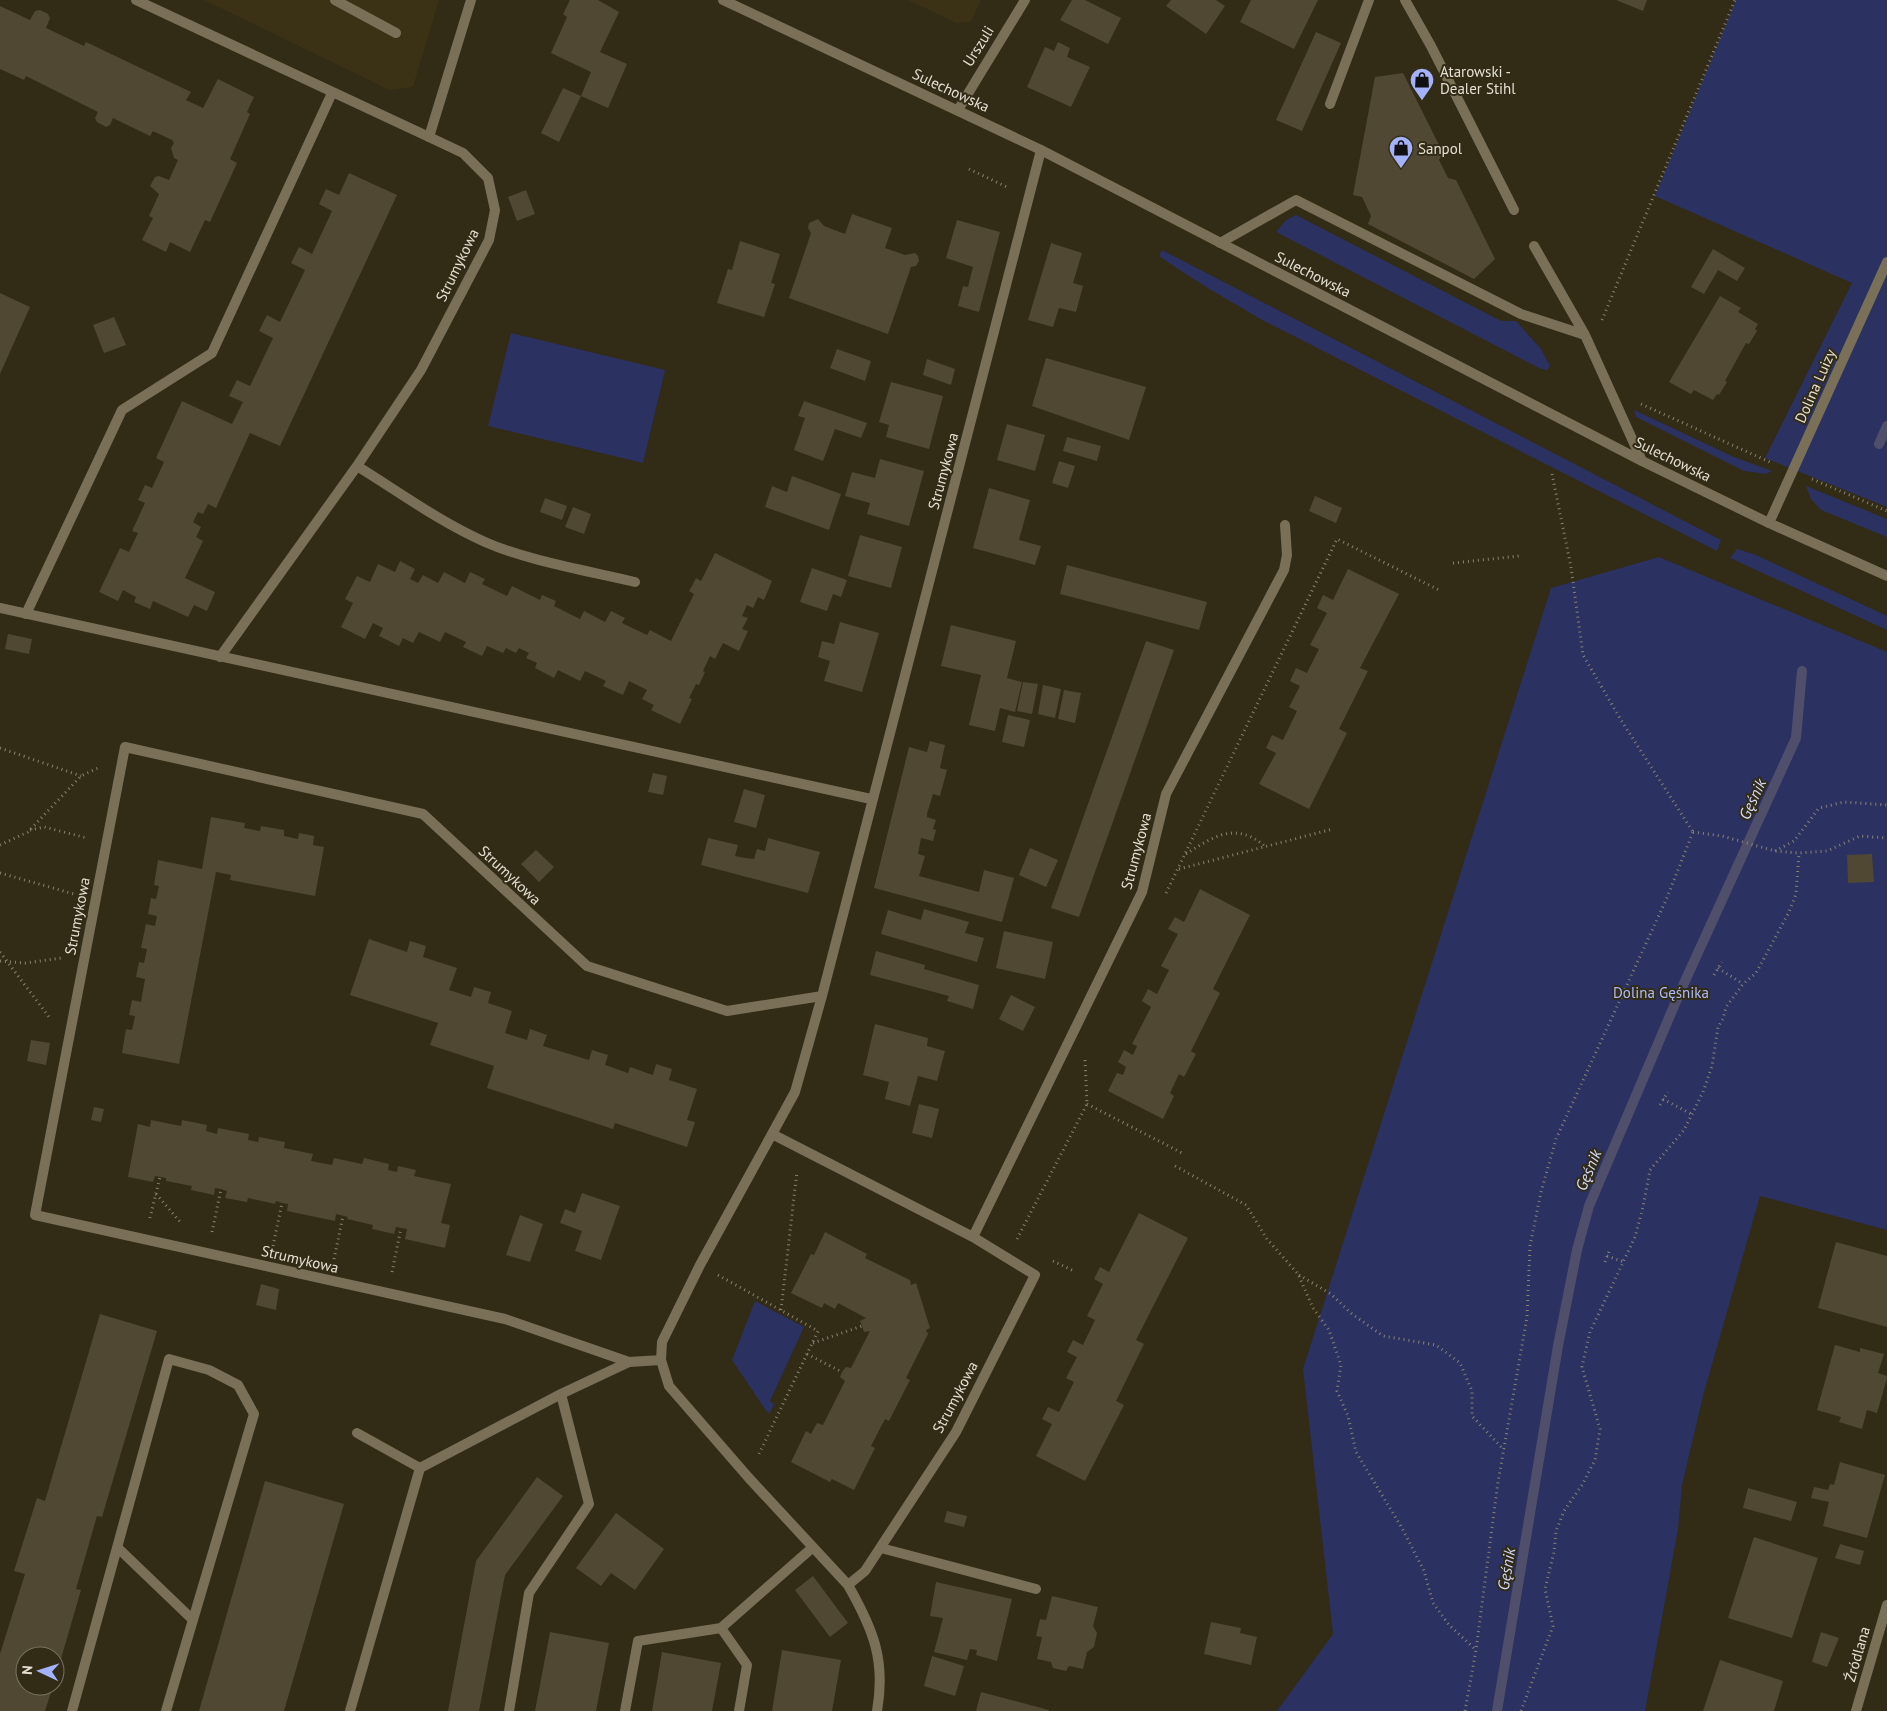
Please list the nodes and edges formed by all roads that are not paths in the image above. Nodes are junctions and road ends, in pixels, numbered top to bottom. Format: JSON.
{"nodes":[{"id":1,"x":136,"y":0,"type":"edge"},
{"id":2,"x":335,"y":0,"type":"edge"},
{"id":3,"x":471,"y":0,"type":"edge"},
{"id":4,"x":723,"y":0,"type":"edge"},
{"id":5,"x":1025,"y":0,"type":"edge"},
{"id":6,"x":1370,"y":0,"type":"edge"},
{"id":7,"x":1405,"y":0,"type":"edge"},
{"id":8,"x":396,"y":33,"type":"dead end"},
{"id":9,"x":332,"y":93,"type":"junction"},
{"id":10,"x":1330,"y":104,"type":"dead end"},
{"id":11,"x":958,"y":110,"type":"junction"},
{"id":12,"x":429,"y":137,"type":"junction"},
{"id":13,"x":1041,"y":150,"type":"junction"},
{"id":14,"x":1514,"y":210,"type":"dead end"},
{"id":15,"x":1220,"y":243,"type":"junction"},
{"id":16,"x":1534,"y":246,"type":"dead end"},
{"id":17,"x":1887,"y":262,"type":"edge"},
{"id":18,"x":1585,"y":335,"type":"junction"},
{"id":19,"x":1642,"y":461,"type":"junction"},
{"id":20,"x":357,"y":466,"type":"junction"},
{"id":21,"x":1769,"y":523,"type":"junction"},
{"id":22,"x":1285,"y":525,"type":"dead end"},
{"id":23,"x":1887,"y":576,"type":"edge"},
{"id":24,"x":636,"y":582,"type":"dead end"},
{"id":25,"x":0,"y":608,"type":"edge"},
{"id":26,"x":26,"y":614,"type":"junction"},
{"id":27,"x":220,"y":657,"type":"junction"},
{"id":28,"x":872,"y":800,"type":"junction"},
{"id":29,"x":822,"y":996,"type":"junction"},
{"id":30,"x":772,"y":1134,"type":"junction"},
{"id":31,"x":973,"y":1237,"type":"junction"},
{"id":32,"x":661,"y":1360,"type":"junction"},
{"id":33,"x":629,"y":1362,"type":"junction"},
{"id":34,"x":561,"y":1394,"type":"junction"},
{"id":35,"x":357,"y":1433,"type":"dead end"},
{"id":36,"x":420,"y":1468,"type":"junction"},
{"id":37,"x":118,"y":1548,"type":"junction"},
{"id":38,"x":812,"y":1548,"type":"junction"},
{"id":39,"x":880,"y":1548,"type":"junction"},
{"id":40,"x":848,"y":1586,"type":"junction"},
{"id":41,"x":1036,"y":1589,"type":"dead end"},
{"id":42,"x":1887,"y":1605,"type":"edge"},
{"id":43,"x":193,"y":1620,"type":"junction"},
{"id":44,"x":721,"y":1628,"type":"junction"},
{"id":45,"x":72,"y":1711,"type":"edge"},
{"id":46,"x":166,"y":1711,"type":"edge"},
{"id":47,"x":350,"y":1711,"type":"edge"},
{"id":48,"x":509,"y":1711,"type":"edge"},
{"id":49,"x":625,"y":1711,"type":"edge"},
{"id":50,"x":739,"y":1711,"type":"edge"},
{"id":51,"x":877,"y":1711,"type":"edge"},
{"id":52,"x":1856,"y":1711,"type":"edge"}],
"edges":[{"from":1,"to":9,"type":"street","name":"Strumykowa"},
{"from":2,"to":8,"type":"street"},
{"from":3,"to":12,"type":"street"},
{"from":4,"to":11,"type":"street","name":"Sulechowska"},
{"from":5,"to":11,"type":"street","name":"Urszuli"},
{"from":6,"to":10,"type":"street"},
{"from":7,"to":14,"type":"street"},
{"from":9,"to":12,"type":"street","name":"Strumykowa"},
{"from":9,"to":26,"type":"street"},
{"from":11,"to":13,"type":"street","name":"Sulechowska"},
{"from":12,"to":20,"type":"street","name":"Strumykowa"},
{"from":13,"to":15,"type":"street","name":"Sulechowska"},
{"from":13,"to":28,"type":"street","name":"Strumykowa"},
{"from":15,"to":18,"type":"street"},
{"from":15,"to":19,"type":"street","name":"Sulechowska"},
{"from":16,"to":18,"type":"street"},
{"from":17,"to":21,"type":"street","name":"Dolina Luizy"},
{"from":18,"to":19,"type":"street"},
{"from":19,"to":21,"type":"street","name":"Sulechowska"},
{"from":20,"to":24,"type":"street"},
{"from":20,"to":27,"type":"street","name":"Strumykowa"},
{"from":21,"to":23,"type":"street","name":"Sulechowska"},
{"from":22,"to":31,"type":"street","name":"Strumykowa"},
{"from":25,"to":26,"type":"street"},
{"from":26,"to":27,"type":"street"},
{"from":27,"to":28,"type":"street"},
{"from":28,"to":29,"type":"street","name":"Strumykowa"},
{"from":29,"to":30,"type":"street","name":"Strumykowa"},
{"from":29,"to":33,"type":"street","name":"Strumykowa"},
{"from":30,"to":31,"type":"street","name":"Strumykowa"},
{"from":30,"to":32,"type":"street","name":"Strumykowa"},
{"from":31,"to":39,"type":"street","name":"Strumykowa"},
{"from":32,"to":33,"type":"street","name":"Strumykowa"},
{"from":32,"to":38,"type":"street","name":"Strumykowa"},
{"from":33,"to":34,"type":"street"},
{"from":34,"to":36,"type":"street"},
{"from":34,"to":48,"type":"street"},
{"from":35,"to":36,"type":"street"},
{"from":36,"to":47,"type":"street"},
{"from":37,"to":43,"type":"street"},
{"from":37,"to":43,"type":"street"},
{"from":37,"to":45,"type":"street"},
{"from":38,"to":40,"type":"street","name":"Strumykowa"},
{"from":38,"to":44,"type":"street"},
{"from":39,"to":40,"type":"street","name":"Strumykowa"},
{"from":39,"to":41,"type":"street"},
{"from":40,"to":51,"type":"street","name":"Strumykowa"},
{"from":42,"to":52,"type":"street","name":"Źródlana"},
{"from":43,"to":46,"type":"street"},
{"from":44,"to":49,"type":"street"},
{"from":44,"to":50,"type":"street"}]}
